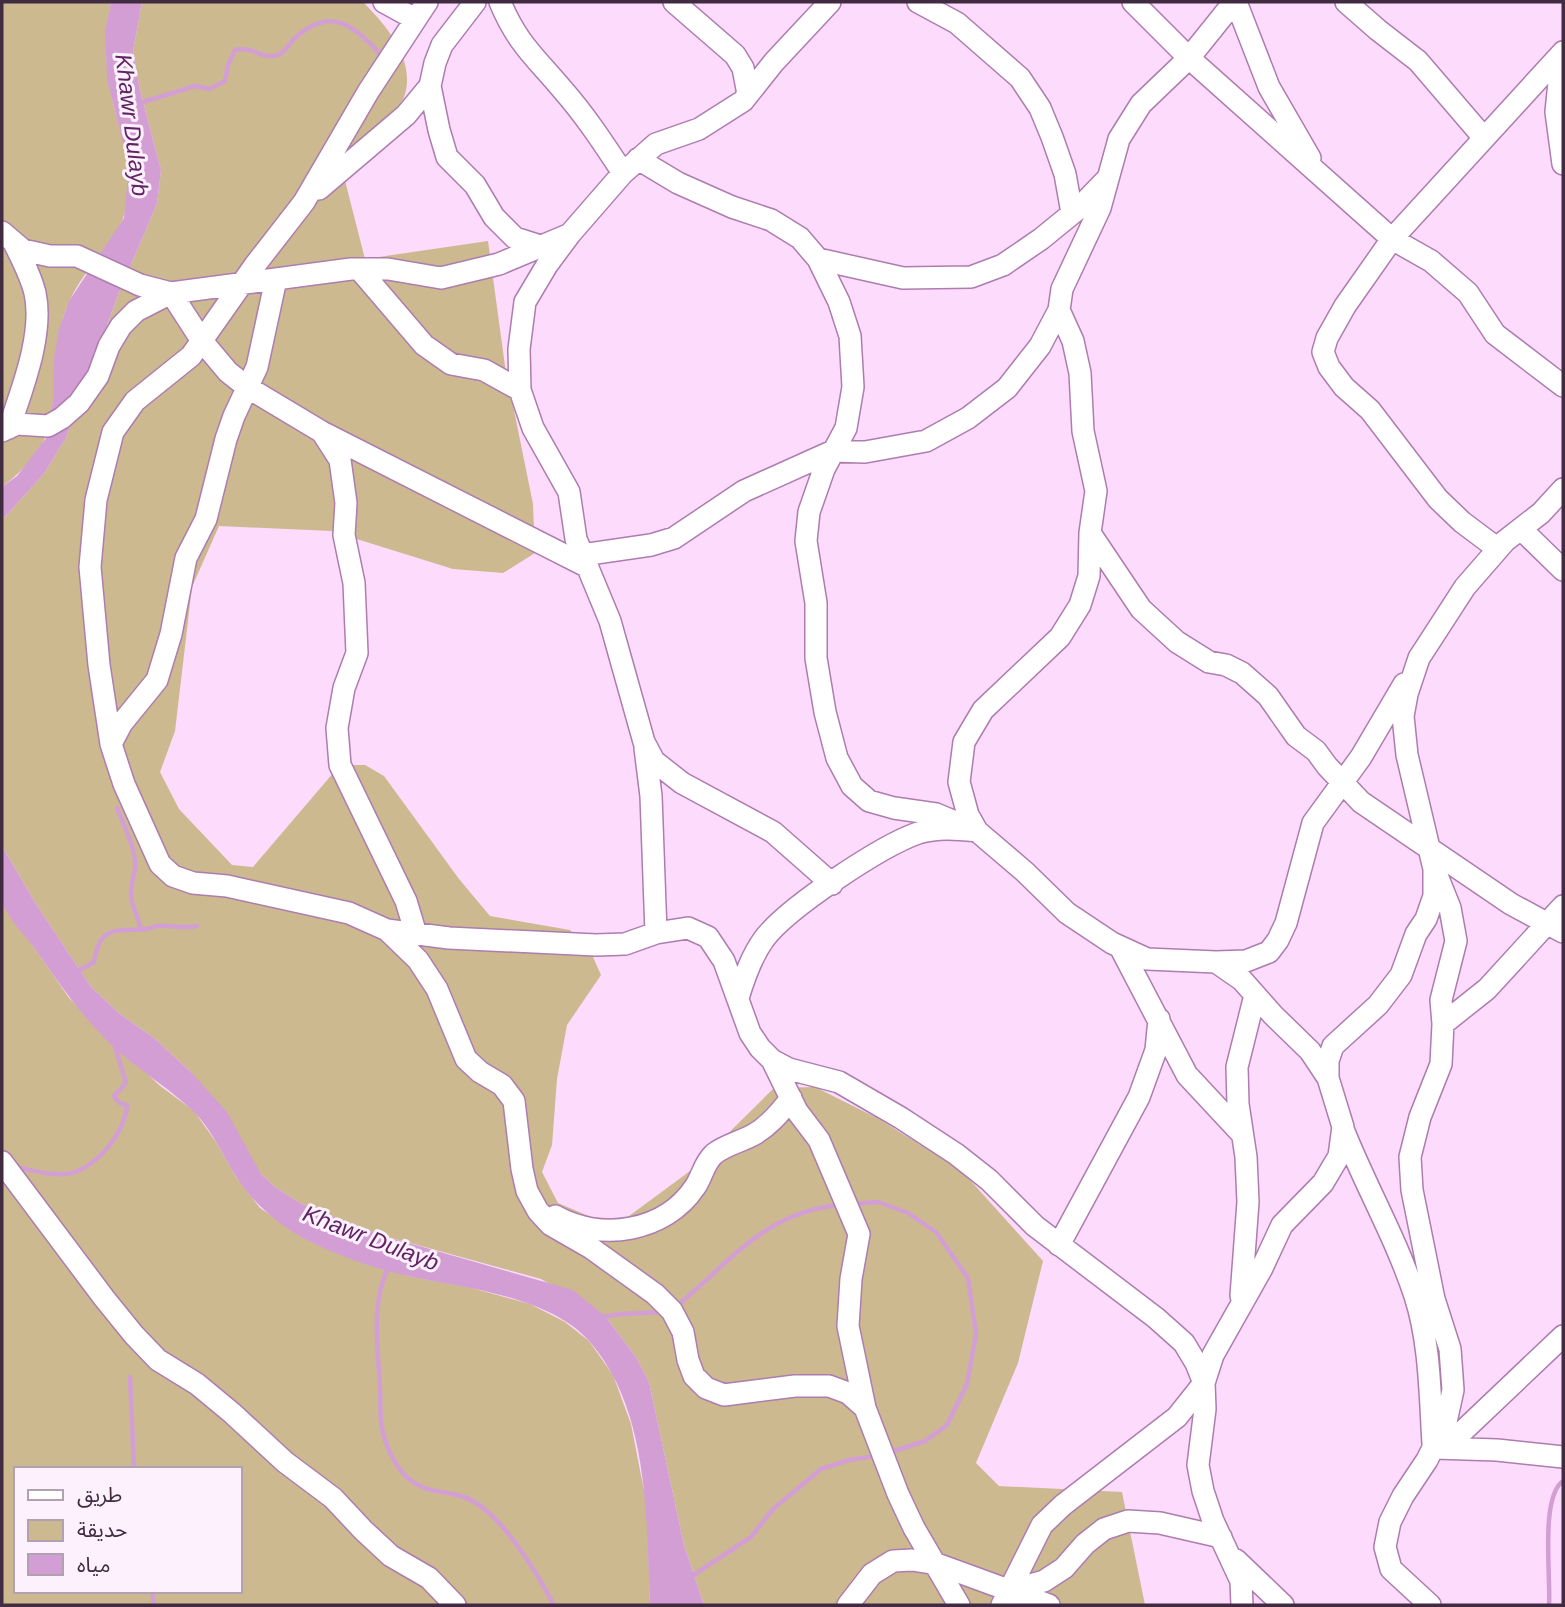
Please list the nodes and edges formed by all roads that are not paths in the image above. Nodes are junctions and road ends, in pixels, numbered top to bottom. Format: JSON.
{"nodes":[{"id":1,"x":475,"y":2,"type":"edge"},
{"id":2,"x":500,"y":2,"type":"edge"},
{"id":3,"x":674,"y":2,"type":"edge"},
{"id":4,"x":830,"y":2,"type":"edge"},
{"id":5,"x":918,"y":2,"type":"edge"},
{"id":6,"x":1133,"y":2,"type":"edge"},
{"id":7,"x":1235,"y":2,"type":"edge"},
{"id":8,"x":1346,"y":2,"type":"edge"},
{"id":9,"x":380,"y":4,"type":"edge"},
{"id":10,"x":421,"y":11,"type":"edge"},
{"id":11,"x":1563,"y":52,"type":"edge"},
{"id":12,"x":1189,"y":58,"type":"junction"},
{"id":13,"x":430,"y":86,"type":"junction"},
{"id":14,"x":748,"y":94,"type":"junction"},
{"id":15,"x":1484,"y":138,"type":"junction"},
{"id":16,"x":1563,"y":163,"type":"edge"},
{"id":17,"x":630,"y":166,"type":"junction"},
{"id":18,"x":1323,"y":177,"type":"junction"},
{"id":19,"x":1107,"y":179,"type":"junction"},
{"id":20,"x":304,"y":202,"type":"junction"},
{"id":21,"x":1072,"y":213,"type":"junction"},
{"id":22,"x":569,"y":234,"type":"junction"},
{"id":23,"x":7,"y":237,"type":"edge"},
{"id":24,"x":1392,"y":239,"type":"junction"},
{"id":25,"x":540,"y":246,"type":"junction"},
{"id":26,"x":818,"y":259,"type":"junction"},
{"id":27,"x":359,"y":269,"type":"junction"},
{"id":28,"x":276,"y":279,"type":"junction"},
{"id":29,"x":241,"y":284,"type":"junction"},
{"id":30,"x":171,"y":293,"type":"junction"},
{"id":31,"x":1059,"y":310,"type":"junction"},
{"id":32,"x":202,"y":341,"type":"junction"},
{"id":33,"x":1563,"y":386,"type":"edge"},
{"id":34,"x":247,"y":387,"type":"junction"},
{"id":35,"x":520,"y":390,"type":"junction"},
{"id":36,"x":5,"y":429,"type":"edge"},
{"id":37,"x":322,"y":432,"type":"junction"},
{"id":38,"x":834,"y":451,"type":"junction"},
{"id":39,"x":1563,"y":489,"type":"edge"},
{"id":40,"x":1521,"y":529,"type":"junction"},
{"id":41,"x":1090,"y":533,"type":"junction"},
{"id":42,"x":1498,"y":549,"type":"junction"},
{"id":43,"x":584,"y":561,"type":"junction"},
{"id":44,"x":1563,"y":570,"type":"edge"},
{"id":45,"x":1419,"y":658,"type":"junction"},
{"id":46,"x":644,"y":742,"type":"junction"},
{"id":47,"x":111,"y":744,"type":"junction"},
{"id":48,"x":1343,"y":784,"type":"junction"},
{"id":49,"x":977,"y":831,"type":"junction"},
{"id":50,"x":1432,"y":860,"type":"junction"},
{"id":51,"x":832,"y":884,"type":"junction"},
{"id":52,"x":1563,"y":906,"type":"edge"},
{"id":53,"x":1555,"y":928,"type":"edge"},
{"id":54,"x":387,"y":930,"type":"junction"},
{"id":55,"x":656,"y":933,"type":"junction"},
{"id":56,"x":416,"y":934,"type":"junction"},
{"id":57,"x":1120,"y":947,"type":"junction"},
{"id":58,"x":1216,"y":962,"type":"junction"},
{"id":59,"x":1255,"y":995,"type":"junction"},
{"id":60,"x":738,"y":999,"type":"junction"},
{"id":61,"x":1159,"y":1018,"type":"junction"},
{"id":62,"x":1443,"y":1024,"type":"junction"},
{"id":63,"x":772,"y":1060,"type":"junction"},
{"id":64,"x":1328,"y":1078,"type":"junction"},
{"id":65,"x":791,"y":1098,"type":"junction"},
{"id":66,"x":1343,"y":1127,"type":"junction"},
{"id":67,"x":1242,"y":1135,"type":"junction"},
{"id":68,"x":2,"y":1161,"type":"edge"},
{"id":69,"x":534,"y":1204,"type":"junction"},
{"id":70,"x":1059,"y":1245,"type":"junction"},
{"id":71,"x":1240,"y":1309,"type":"junction"},
{"id":72,"x":1563,"y":1336,"type":"edge"},
{"id":73,"x":1204,"y":1383,"type":"junction"},
{"id":74,"x":865,"y":1408,"type":"junction"},
{"id":75,"x":1433,"y":1448,"type":"junction"},
{"id":76,"x":1563,"y":1457,"type":"edge"},
{"id":77,"x":1226,"y":1545,"type":"junction"},
{"id":78,"x":937,"y":1564,"type":"junction"},
{"id":79,"x":1006,"y":1598,"type":"edge"},
{"id":80,"x":1427,"y":1603,"type":"edge"},
{"id":81,"x":455,"y":1605,"type":"edge"},
{"id":82,"x":848,"y":1605,"type":"edge"},
{"id":83,"x":959,"y":1605,"type":"edge"},
{"id":84,"x":1049,"y":1605,"type":"edge"},
{"id":85,"x":1242,"y":1605,"type":"edge"},
{"id":86,"x":1283,"y":1605,"type":"edge"}],
"edges":[{"from":1,"to":13,"type":"street"},
{"from":2,"to":17,"type":"street"},
{"from":3,"to":14,"type":"street"},
{"from":4,"to":14,"type":"street"},
{"from":5,"to":21,"type":"street"},
{"from":6,"to":12,"type":"street"},
{"from":7,"to":12,"type":"street"},
{"from":7,"to":18,"type":"street"},
{"from":8,"to":15,"type":"street"},
{"from":9,"to":10,"type":"street"},
{"from":10,"to":20,"type":"street"},
{"from":11,"to":15,"type":"street"},
{"from":11,"to":16,"type":"street"},
{"from":12,"to":18,"type":"street"},
{"from":12,"to":19,"type":"street"},
{"from":13,"to":20,"type":"street"},
{"from":13,"to":25,"type":"street"},
{"from":14,"to":17,"type":"street"},
{"from":15,"to":24,"type":"street"},
{"from":17,"to":22,"type":"street"},
{"from":17,"to":26,"type":"street"},
{"from":18,"to":24,"type":"street"},
{"from":19,"to":21,"type":"street"},
{"from":19,"to":31,"type":"street"},
{"from":20,"to":29,"type":"street"},
{"from":21,"to":26,"type":"street"},
{"from":22,"to":25,"type":"street"},
{"from":22,"to":35,"type":"street"},
{"from":23,"to":30,"type":"street"},
{"from":23,"to":36,"type":"street"},
{"from":24,"to":33,"type":"street"},
{"from":24,"to":42,"type":"street"},
{"from":25,"to":27,"type":"street"},
{"from":26,"to":38,"type":"street"},
{"from":27,"to":28,"type":"street"},
{"from":27,"to":35,"type":"street"},
{"from":28,"to":29,"type":"street"},
{"from":28,"to":34,"type":"street"},
{"from":29,"to":30,"type":"street"},
{"from":29,"to":32,"type":"street"},
{"from":30,"to":32,"type":"street"},
{"from":30,"to":36,"type":"street"},
{"from":31,"to":38,"type":"street"},
{"from":31,"to":41,"type":"street"},
{"from":32,"to":34,"type":"street"},
{"from":32,"to":47,"type":"street"},
{"from":34,"to":37,"type":"street"},
{"from":34,"to":47,"type":"street"},
{"from":35,"to":43,"type":"street"},
{"from":37,"to":43,"type":"street"},
{"from":37,"to":56,"type":"street"},
{"from":38,"to":43,"type":"street"},
{"from":38,"to":49,"type":"street"},
{"from":39,"to":40,"type":"street"},
{"from":40,"to":42,"type":"street"},
{"from":40,"to":44,"type":"street"},
{"from":41,"to":48,"type":"street"},
{"from":41,"to":49,"type":"street"},
{"from":42,"to":45,"type":"street"},
{"from":43,"to":46,"type":"street"},
{"from":45,"to":48,"type":"street"},
{"from":45,"to":50,"type":"street"},
{"from":46,"to":51,"type":"street"},
{"from":46,"to":55,"type":"street"},
{"from":47,"to":54,"type":"street"},
{"from":48,"to":50,"type":"street"},
{"from":48,"to":58,"type":"street"},
{"from":49,"to":51,"type":"street"},
{"from":49,"to":57,"type":"street"},
{"from":50,"to":53,"type":"street"},
{"from":50,"to":62,"type":"street"},
{"from":50,"to":64,"type":"street"},
{"from":51,"to":60,"type":"street"},
{"from":52,"to":53,"type":"street"},
{"from":53,"to":62,"type":"street"},
{"from":54,"to":56,"type":"street"},
{"from":54,"to":69,"type":"street"},
{"from":55,"to":56,"type":"street"},
{"from":55,"to":60,"type":"street"},
{"from":57,"to":58,"type":"street"},
{"from":57,"to":61,"type":"street"},
{"from":58,"to":59,"type":"street"},
{"from":59,"to":64,"type":"street"},
{"from":59,"to":67,"type":"street"},
{"from":60,"to":63,"type":"street"},
{"from":61,"to":67,"type":"street"},
{"from":61,"to":70,"type":"street"},
{"from":62,"to":75,"type":"street"},
{"from":63,"to":65,"type":"street"},
{"from":63,"to":70,"type":"street"},
{"from":64,"to":66,"type":"street"},
{"from":65,"to":69,"type":"street"},
{"from":65,"to":74,"type":"street"},
{"from":66,"to":71,"type":"street"},
{"from":66,"to":75,"type":"street"},
{"from":67,"to":71,"type":"street"},
{"from":68,"to":81,"type":"street"},
{"from":69,"to":74,"type":"street"},
{"from":70,"to":73,"type":"street"},
{"from":71,"to":73,"type":"street"},
{"from":72,"to":75,"type":"street"},
{"from":73,"to":77,"type":"street"},
{"from":73,"to":79,"type":"street"},
{"from":74,"to":78,"type":"street"},
{"from":75,"to":76,"type":"street"},
{"from":75,"to":80,"type":"street"},
{"from":77,"to":79,"type":"street"},
{"from":77,"to":85,"type":"street"},
{"from":77,"to":86,"type":"street"},
{"from":78,"to":79,"type":"street"},
{"from":78,"to":82,"type":"street"},
{"from":78,"to":83,"type":"street"},
{"from":79,"to":84,"type":"street"}]}
